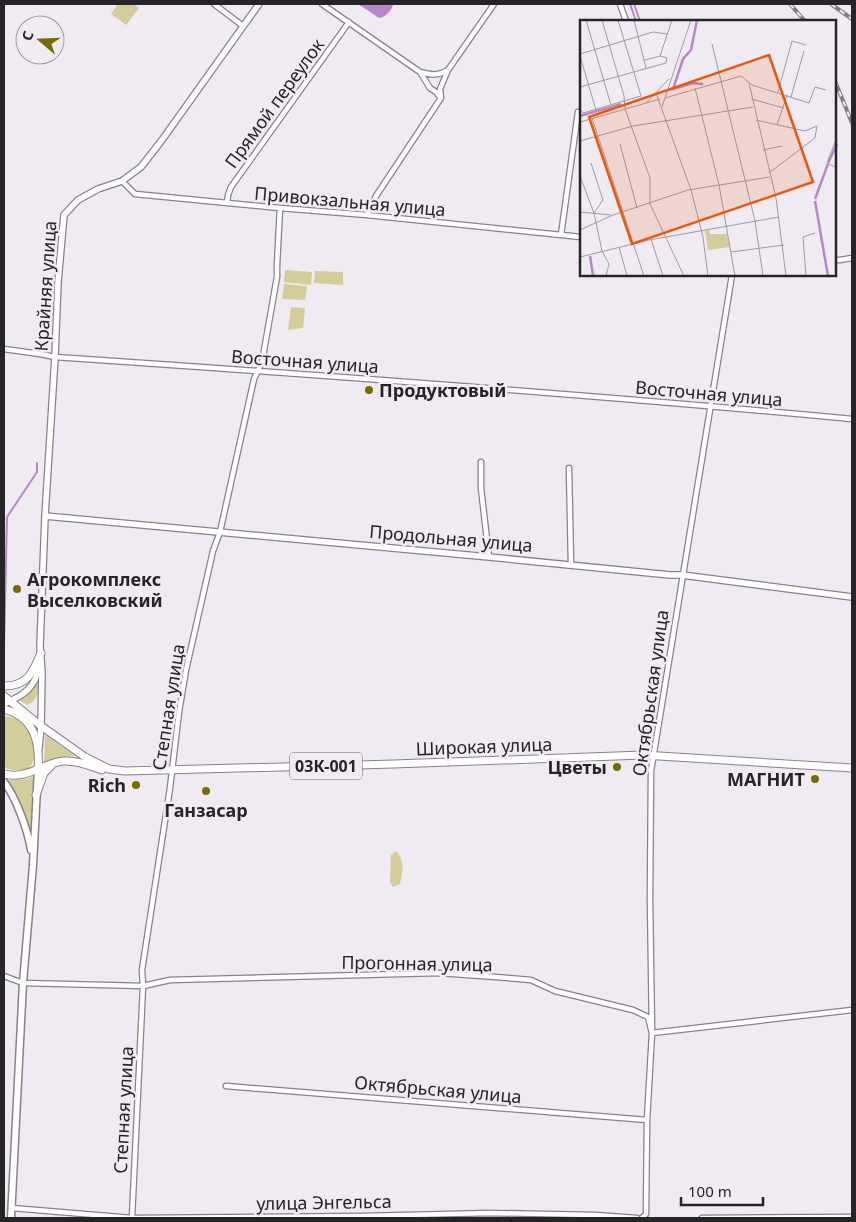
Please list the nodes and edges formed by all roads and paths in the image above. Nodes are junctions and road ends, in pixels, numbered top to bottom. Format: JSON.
{"nodes":[{"id":1,"x":214,"y":4,"type":"edge"},
{"id":2,"x":259,"y":4,"type":"edge"},
{"id":3,"x":322,"y":4,"type":"edge"},
{"id":4,"x":494,"y":4,"type":"edge"},
{"id":5,"x":620,"y":4,"type":"edge"},
{"id":6,"x":626,"y":20,"type":"edge"},
{"id":7,"x":349,"y":22,"type":"junction"},
{"id":8,"x":243,"y":26,"type":"junction"},
{"id":9,"x":448,"y":70,"type":"junction"},
{"id":10,"x":420,"y":72,"type":"junction"},
{"id":11,"x":441,"y":98,"type":"junction"},
{"id":12,"x":578,"y":112,"type":"dead end"},
{"id":13,"x":122,"y":181,"type":"junction"},
{"id":14,"x":227,"y":203,"type":"junction"},
{"id":15,"x":280,"y":208,"type":"junction"},
{"id":16,"x":367,"y":215,"type":"junction"},
{"id":17,"x":561,"y":235,"type":"junction"},
{"id":18,"x":580,"y":237,"type":"edge"},
{"id":19,"x":852,"y":258,"type":"edge"},
{"id":20,"x":836,"y":260,"type":"edge"},
{"id":21,"x":732,"y":276,"type":"edge"},
{"id":22,"x":4,"y":350,"type":"edge"},
{"id":23,"x":55,"y":357,"type":"junction"},
{"id":24,"x":257,"y":371,"type":"junction"},
{"id":25,"x":710,"y":406,"type":"junction"},
{"id":26,"x":852,"y":419,"type":"edge"},
{"id":27,"x":481,"y":462,"type":"dead end"},
{"id":28,"x":569,"y":468,"type":"dead end"},
{"id":29,"x":46,"y":516,"type":"junction"},
{"id":30,"x":220,"y":532,"type":"junction"},
{"id":31,"x":489,"y":557,"type":"junction"},
{"id":32,"x":571,"y":565,"type":"junction"},
{"id":33,"x":682,"y":575,"type":"junction"},
{"id":34,"x":852,"y":597,"type":"edge"},
{"id":35,"x":41,"y":653,"type":"junction"},
{"id":36,"x":4,"y":686,"type":"edge"},
{"id":37,"x":4,"y":696,"type":"edge"},
{"id":38,"x":7,"y":703,"type":"edge"},
{"id":39,"x":4,"y":709,"type":"edge"},
{"id":40,"x":14,"y":713,"type":"junction"},
{"id":41,"x":30,"y":716,"type":"junction"},
{"id":42,"x":41,"y":726,"type":"junction"},
{"id":43,"x":653,"y":756,"type":"junction"},
{"id":44,"x":39,"y":757,"type":"junction"},
{"id":45,"x":55,"y":763,"type":"junction"},
{"id":46,"x":852,"y":768,"type":"edge"},
{"id":47,"x":38,"y":769,"type":"junction"},
{"id":48,"x":117,"y":770,"type":"junction"},
{"id":49,"x":172,"y":770,"type":"junction"},
{"id":50,"x":4,"y":774,"type":"edge"},
{"id":51,"x":4,"y":782,"type":"edge"},
{"id":52,"x":36,"y":794,"type":"junction"},
{"id":53,"x":33,"y":865,"type":"junction"},
{"id":54,"x":4,"y":976,"type":"edge"},
{"id":55,"x":23,"y":983,"type":"junction"},
{"id":56,"x":143,"y":986,"type":"junction"},
{"id":57,"x":852,"y":1010,"type":"edge"},
{"id":58,"x":652,"y":1033,"type":"junction"},
{"id":59,"x":226,"y":1086,"type":"dead end"},
{"id":60,"x":648,"y":1120,"type":"junction"},
{"id":61,"x":12,"y":1208,"type":"junction"},
{"id":62,"x":12,"y":1218,"type":"edge"},
{"id":63,"x":132,"y":1218,"type":"edge"},
{"id":64,"x":637,"y":1218,"type":"edge"},
{"id":65,"x":642,"y":1218,"type":"edge"},
{"id":66,"x":702,"y":1218,"type":"edge"},
{"id":67,"x":852,"y":1218,"type":"edge"}],
"edges":[{"from":1,"to":8,"type":"street"},
{"from":2,"to":8,"type":"street","name":"Крайняя улица"},
{"from":3,"to":7,"type":"street"},
{"from":4,"to":9,"type":"street"},
{"from":5,"to":6,"type":"street"},
{"from":7,"to":10,"type":"street"},
{"from":7,"to":14,"type":"street","name":"Прямой переулок"},
{"from":8,"to":13,"type":"street","name":"Крайняя улица"},
{"from":9,"to":10,"type":"street"},
{"from":9,"to":11,"type":"street"},
{"from":10,"to":11,"type":"street"},
{"from":11,"to":16,"type":"street"},
{"from":12,"to":17,"type":"street"},
{"from":13,"to":14,"type":"street","name":"Привокзальная улица"},
{"from":13,"to":23,"type":"street","name":"Крайняя улица"},
{"from":14,"to":15,"type":"street","name":"Привокзальная улица"},
{"from":15,"to":16,"type":"street","name":"Привокзальная улица"},
{"from":15,"to":24,"type":"street","name":"Степная улица"},
{"from":16,"to":17,"type":"street","name":"Привокзальная улица"},
{"from":17,"to":18,"type":"street","name":"Привокзальная улица"},
{"from":19,"to":20,"type":"street"},
{"from":21,"to":25,"type":"street","name":"Октябрьская улица"},
{"from":22,"to":23,"type":"street","name":"Восточная улица"},
{"from":23,"to":24,"type":"street","name":"Восточная улица"},
{"from":23,"to":29,"type":"street","name":"Крайняя улица"},
{"from":24,"to":25,"type":"street","name":"Восточная улица"},
{"from":24,"to":30,"type":"street","name":"Степная улица"},
{"from":25,"to":26,"type":"street","name":"Восточная улица"},
{"from":25,"to":33,"type":"street","name":"Октябрьская улица"},
{"from":27,"to":31,"type":"street"},
{"from":28,"to":32,"type":"street"},
{"from":29,"to":30,"type":"street","name":"Продольная улица"},
{"from":29,"to":35,"type":"street","name":"Крайняя улица"},
{"from":30,"to":31,"type":"street","name":"Продольная улица"},
{"from":30,"to":49,"type":"street","name":"Степная улица"},
{"from":31,"to":32,"type":"street","name":"Продольная улица"},
{"from":32,"to":33,"type":"street","name":"Продольная улица"},
{"from":33,"to":34,"type":"street","name":"Продольная улица"},
{"from":33,"to":43,"type":"street","name":"Октябрьская улица"},
{"from":35,"to":36,"type":"main road"},
{"from":35,"to":38,"type":"street"},
{"from":35,"to":42,"type":"street"},
{"from":37,"to":38,"type":"main road","number":"03К-001"},
{"from":38,"to":41,"type":"main road","number":"03К-001"},
{"from":39,"to":40,"type":"main road"},
{"from":40,"to":41,"type":"main road"},
{"from":40,"to":44,"type":"main road"},
{"from":41,"to":42,"type":"main road","number":"03К-001"},
{"from":42,"to":44,"type":"street"},
{"from":42,"to":48,"type":"main road","number":"03К-001"},
{"from":43,"to":46,"type":"main road","name":"Широкая улица","number":"03К-001"},
{"from":43,"to":49,"type":"main road","name":"Широкая улица","number":"03К-001"},
{"from":43,"to":58,"type":"street","name":"Октябрьская улица"},
{"from":44,"to":47,"type":"main road"},
{"from":45,"to":47,"type":"main road","number":"03К-001"},
{"from":45,"to":48,"type":"main road","number":"03К-001"},
{"from":45,"to":52,"type":"main road"},
{"from":47,"to":50,"type":"main road","number":"03К-001"},
{"from":47,"to":52,"type":"main road"},
{"from":48,"to":49,"type":"main road","name":"Широкая улица","number":"03К-001"},
{"from":49,"to":56,"type":"street","name":"Степная улица"},
{"from":51,"to":53,"type":"main road"},
{"from":52,"to":53,"type":"main road"},
{"from":53,"to":55,"type":"main road"},
{"from":54,"to":55,"type":"street","name":"Прогонная улица"},
{"from":55,"to":56,"type":"street","name":"Прогонная улица"},
{"from":55,"to":61,"type":"main road"},
{"from":56,"to":58,"type":"street","name":"Прогонная улица"},
{"from":56,"to":63,"type":"street","name":"Степная улица"},
{"from":57,"to":58,"type":"street"},
{"from":58,"to":60,"type":"street","name":"Октябрьская улица"},
{"from":59,"to":60,"type":"street","name":"Октябрьская улица"},
{"from":60,"to":65,"type":"street","name":"Октябрьская улица"},
{"from":61,"to":62,"type":"main road"},
{"from":61,"to":63,"type":"street","name":"улица Энгельса"},
{"from":63,"to":64,"type":"street","name":"улица Энгельса"},
{"from":66,"to":67,"type":"street"}]}
